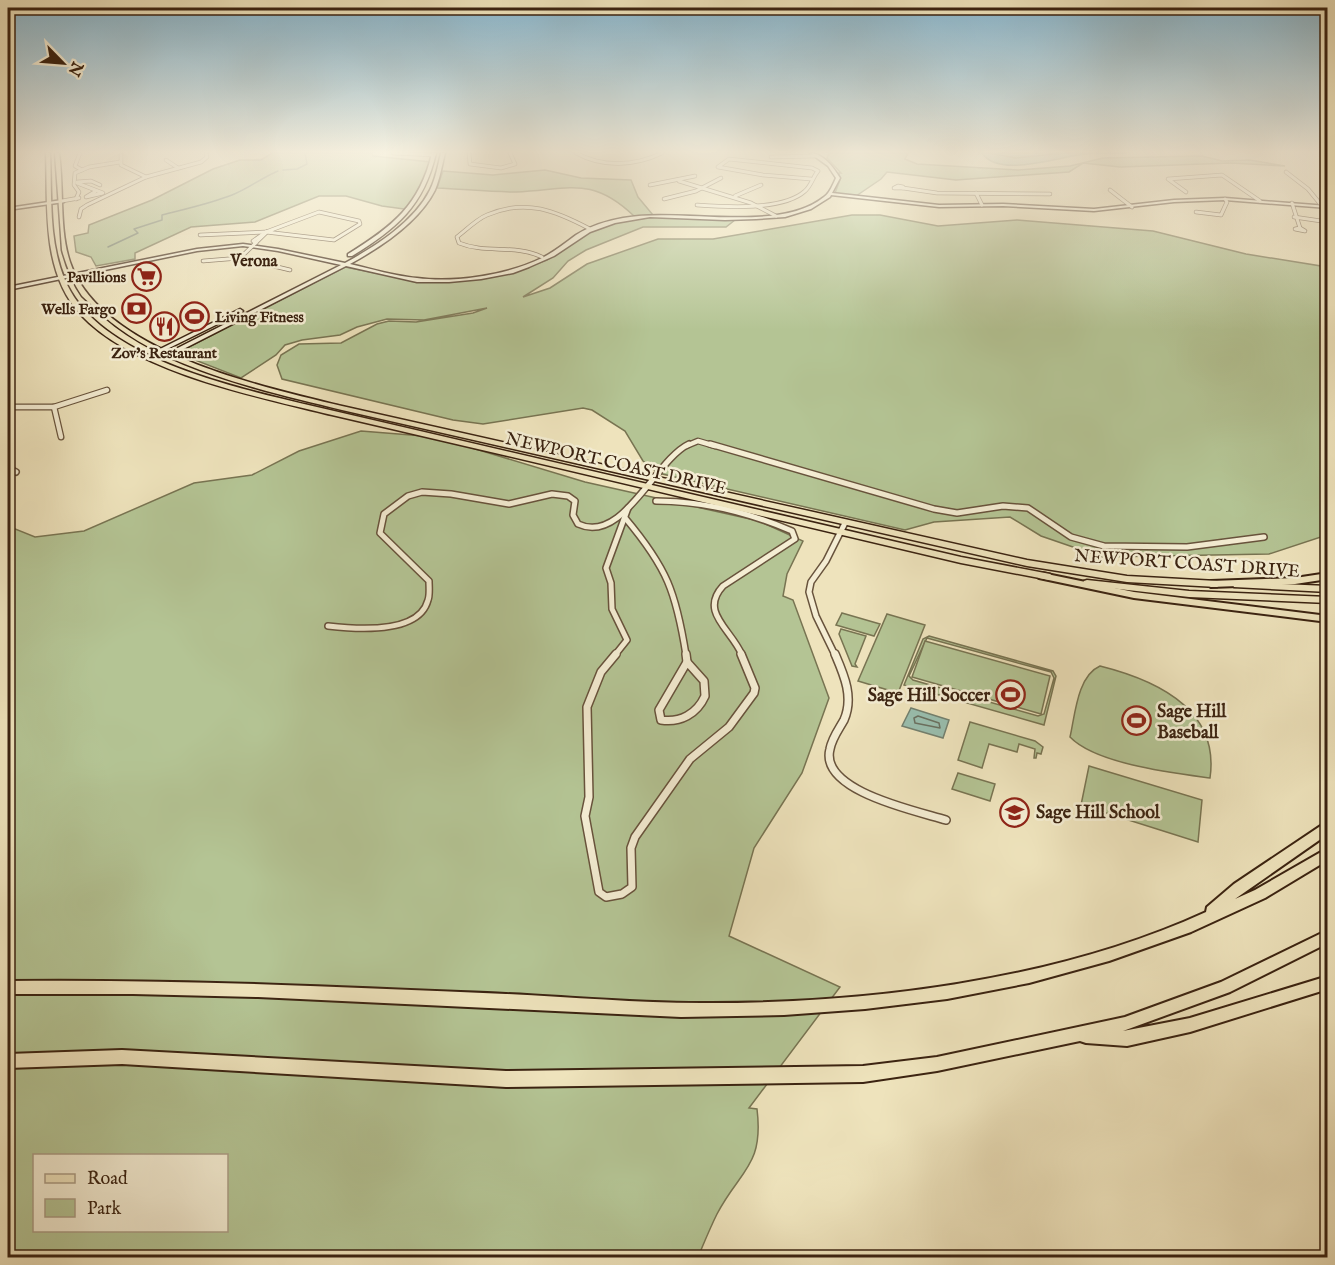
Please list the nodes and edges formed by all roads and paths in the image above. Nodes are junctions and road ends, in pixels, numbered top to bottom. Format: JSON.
{"nodes":[{"id":1,"x":53,"y":212,"type":"edge"},
{"id":2,"x":63,"y":212,"type":"edge"},
{"id":3,"x":80,"y":212,"type":"edge"},
{"id":4,"x":319,"y":212,"type":"edge"},
{"id":5,"x":319,"y":212,"type":"edge"},
{"id":6,"x":407,"y":212,"type":"edge"},
{"id":7,"x":416,"y":212,"type":"edge"},
{"id":8,"x":494,"y":212,"type":"edge"},
{"id":9,"x":557,"y":212,"type":"edge"},
{"id":10,"x":770,"y":212,"type":"edge"},
{"id":11,"x":791,"y":212,"type":"edge"},
{"id":12,"x":1196,"y":212,"type":"dead end"},
{"id":13,"x":1222,"y":212,"type":"edge"},
{"id":14,"x":1293,"y":212,"type":"edge"},
{"id":15,"x":776,"y":216,"type":"junction"},
{"id":16,"x":79,"y":217,"type":"dead end"},
{"id":17,"x":1294,"y":217,"type":"junction"},
{"id":18,"x":1328,"y":222,"type":"edge"},
{"id":19,"x":588,"y":228,"type":"junction"},
{"id":20,"x":1300,"y":228,"type":"dead end"},
{"id":21,"x":267,"y":231,"type":"junction"},
{"id":22,"x":200,"y":235,"type":"dead end"},
{"id":23,"x":254,"y":245,"type":"junction"},
{"id":24,"x":240,"y":258,"type":"junction"},
{"id":25,"x":544,"y":258,"type":"junction"},
{"id":26,"x":203,"y":261,"type":"dead end"},
{"id":27,"x":342,"y":262,"type":"junction"},
{"id":28,"x":290,"y":270,"type":"dead end"},
{"id":29,"x":73,"y":274,"type":"junction"},
{"id":30,"x":60,"y":277,"type":"junction"},
{"id":31,"x":8,"y":290,"type":"edge"},
{"id":32,"x":160,"y":351,"type":"junction"},
{"id":33,"x":169,"y":355,"type":"junction"},
{"id":34,"x":149,"y":356,"type":"junction"},
{"id":35,"x":158,"y":360,"type":"junction"},
{"id":36,"x":107,"y":390,"type":"dead end"},
{"id":37,"x":8,"y":407,"type":"edge"},
{"id":38,"x":54,"y":407,"type":"junction"},
{"id":39,"x":61,"y":436,"type":"dead end"},
{"id":40,"x":8,"y":468,"type":"edge"},
{"id":41,"x":16,"y":472,"type":"dead end"},
{"id":42,"x":650,"y":483,"type":"junction"},
{"id":43,"x":656,"y":501,"type":"dead end"},
{"id":44,"x":628,"y":507,"type":"junction"},
{"id":45,"x":626,"y":519,"type":"junction"},
{"id":46,"x":843,"y":527,"type":"junction"},
{"id":47,"x":1264,"y":537,"type":"dead end"},
{"id":48,"x":1042,"y":576,"type":"junction"},
{"id":49,"x":1328,"y":576,"type":"edge"},
{"id":50,"x":1210,"y":584,"type":"junction"},
{"id":51,"x":1328,"y":589,"type":"edge"},
{"id":52,"x":1328,"y":600,"type":"edge"},
{"id":53,"x":1328,"y":619,"type":"edge"},
{"id":54,"x":328,"y":626,"type":"dead end"},
{"id":55,"x":687,"y":662,"type":"junction"},
{"id":56,"x":946,"y":820,"type":"dead end"},
{"id":57,"x":1328,"y":826,"type":"edge"},
{"id":58,"x":1328,"y":853,"type":"edge"},
{"id":59,"x":1205,"y":918,"type":"junction"},
{"id":60,"x":1328,"y":936,"type":"edge"},
{"id":61,"x":1328,"y":982,"type":"edge"},
{"id":62,"x":8,"y":988,"type":"edge"},
{"id":63,"x":1074,"y":1035,"type":"junction"},
{"id":64,"x":8,"y":1061,"type":"edge"}],
"edges":[{"from":1,"to":30,"type":"main road","name":"NEWPORT COAST DRIVE"},
{"from":2,"to":29,"type":"main road","name":"NEWPORT COAST DRIVE"},
{"from":3,"to":16,"type":"street"},
{"from":4,"to":21,"type":"street"},
{"from":5,"to":21,"type":"street"},
{"from":6,"to":27,"type":"street"},
{"from":7,"to":27,"type":"street"},
{"from":8,"to":25,"type":"street"},
{"from":9,"to":19,"type":"street"},
{"from":10,"to":15,"type":"street"},
{"from":11,"to":15,"type":"street"},
{"from":12,"to":13,"type":"street"},
{"from":14,"to":17,"type":"street"},
{"from":15,"to":19,"type":"street"},
{"from":17,"to":18,"type":"street"},
{"from":17,"to":20,"type":"street"},
{"from":19,"to":25,"type":"street"},
{"from":21,"to":22,"type":"street"},
{"from":21,"to":23,"type":"street"},
{"from":23,"to":24,"type":"street"},
{"from":23,"to":27,"type":"street"},
{"from":23,"to":29,"type":"street"},
{"from":24,"to":26,"type":"street"},
{"from":24,"to":28,"type":"street"},
{"from":25,"to":27,"type":"street"},
{"from":27,"to":32,"type":"street"},
{"from":27,"to":33,"type":"street"},
{"from":29,"to":30,"type":"street"},
{"from":29,"to":32,"type":"main road","name":"NEWPORT COAST DRIVE"},
{"from":30,"to":31,"type":"street"},
{"from":30,"to":34,"type":"main road","name":"NEWPORT COAST DRIVE"},
{"from":32,"to":33,"type":"main road","name":"NEWPORT COAST DRIVE"},
{"from":32,"to":34,"type":"street"},
{"from":33,"to":35,"type":"street"},
{"from":33,"to":42,"type":"main road","name":"NEWPORT COAST DRIVE"},
{"from":34,"to":35,"type":"main road","name":"NEWPORT COAST DRIVE"},
{"from":35,"to":42,"type":"main road","name":"NEWPORT COAST DRIVE"},
{"from":36,"to":38,"type":"street"},
{"from":37,"to":38,"type":"street"},
{"from":38,"to":39,"type":"street"},
{"from":40,"to":41,"type":"street"},
{"from":42,"to":44,"type":"street"},
{"from":42,"to":46,"type":"main road","name":"NEWPORT COAST DRIVE"},
{"from":42,"to":47,"type":"street"},
{"from":43,"to":45,"type":"street"},
{"from":44,"to":45,"type":"street"},
{"from":44,"to":54,"type":"street"},
{"from":45,"to":55,"type":"street"},
{"from":46,"to":48,"type":"main road","name":"NEWPORT COAST DRIVE"},
{"from":46,"to":50,"type":"main road","name":"NEWPORT COAST DRIVE"},
{"from":46,"to":56,"type":"street"},
{"from":48,"to":52,"type":"main road","name":"NEWPORT COAST DRIVE"},
{"from":48,"to":53,"type":"highway"},
{"from":49,"to":50,"type":"highway"},
{"from":50,"to":51,"type":"main road","name":"NEWPORT COAST DRIVE"},
{"from":55,"to":55,"type":"street"},
{"from":57,"to":59,"type":"highway"},
{"from":58,"to":59,"type":"highway"},
{"from":59,"to":62,"type":"highway"},
{"from":60,"to":63,"type":"highway"},
{"from":61,"to":63,"type":"highway"},
{"from":63,"to":64,"type":"highway"}]}
